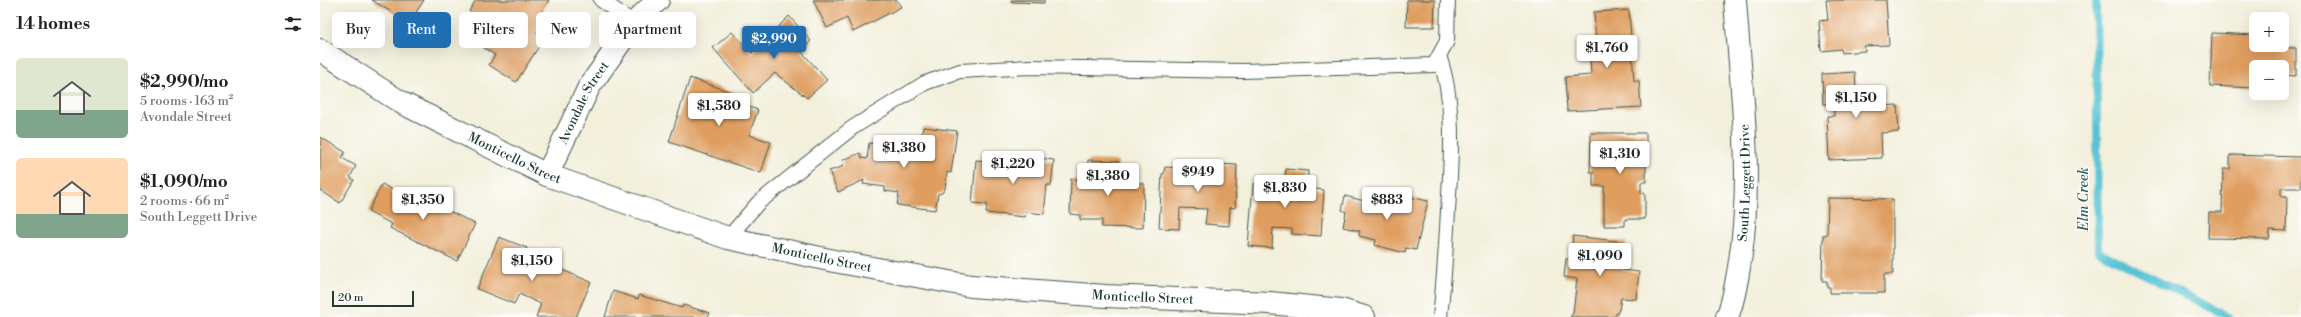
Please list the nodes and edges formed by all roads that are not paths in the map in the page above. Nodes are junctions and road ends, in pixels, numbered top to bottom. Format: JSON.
{"nodes":[{"id":1,"x":601,"y":0,"type":"edge"},
{"id":2,"x":658,"y":0,"type":"edge"},
{"id":3,"x":1448,"y":0,"type":"edge"},
{"id":4,"x":1735,"y":0,"type":"edge"},
{"id":5,"x":618,"y":12,"type":"edge"},
{"id":6,"x":645,"y":12,"type":"edge"},
{"id":7,"x":617,"y":48,"type":"edge"},
{"id":8,"x":320,"y":50,"type":"edge"},
{"id":9,"x":1439,"y":56,"type":"junction"},
{"id":10,"x":548,"y":174,"type":"junction"},
{"id":11,"x":728,"y":238,"type":"junction"},
{"id":12,"x":1308,"y":312,"type":"edge"},
{"id":13,"x":1364,"y":317,"type":"edge"},
{"id":14,"x":1440,"y":317,"type":"edge"},
{"id":15,"x":1727,"y":317,"type":"edge"}],
"edges":[{"from":1,"to":5,"type":"lane"},
{"from":2,"to":6,"type":"street","name":"Avondale Street"},
{"from":3,"to":9,"type":"lane"},
{"from":4,"to":15,"type":"street","name":"South Leggett Drive"},
{"from":7,"to":10,"type":"street","name":"Avondale Street"},
{"from":8,"to":10,"type":"street","name":"Monticello Street"},
{"from":9,"to":11,"type":"lane"},
{"from":9,"to":14,"type":"lane"},
{"from":10,"to":11,"type":"street","name":"Monticello Street"},
{"from":11,"to":12,"type":"street","name":"Monticello Street"},
{"from":12,"to":13,"type":"street","name":"Monticello Street"}]}
